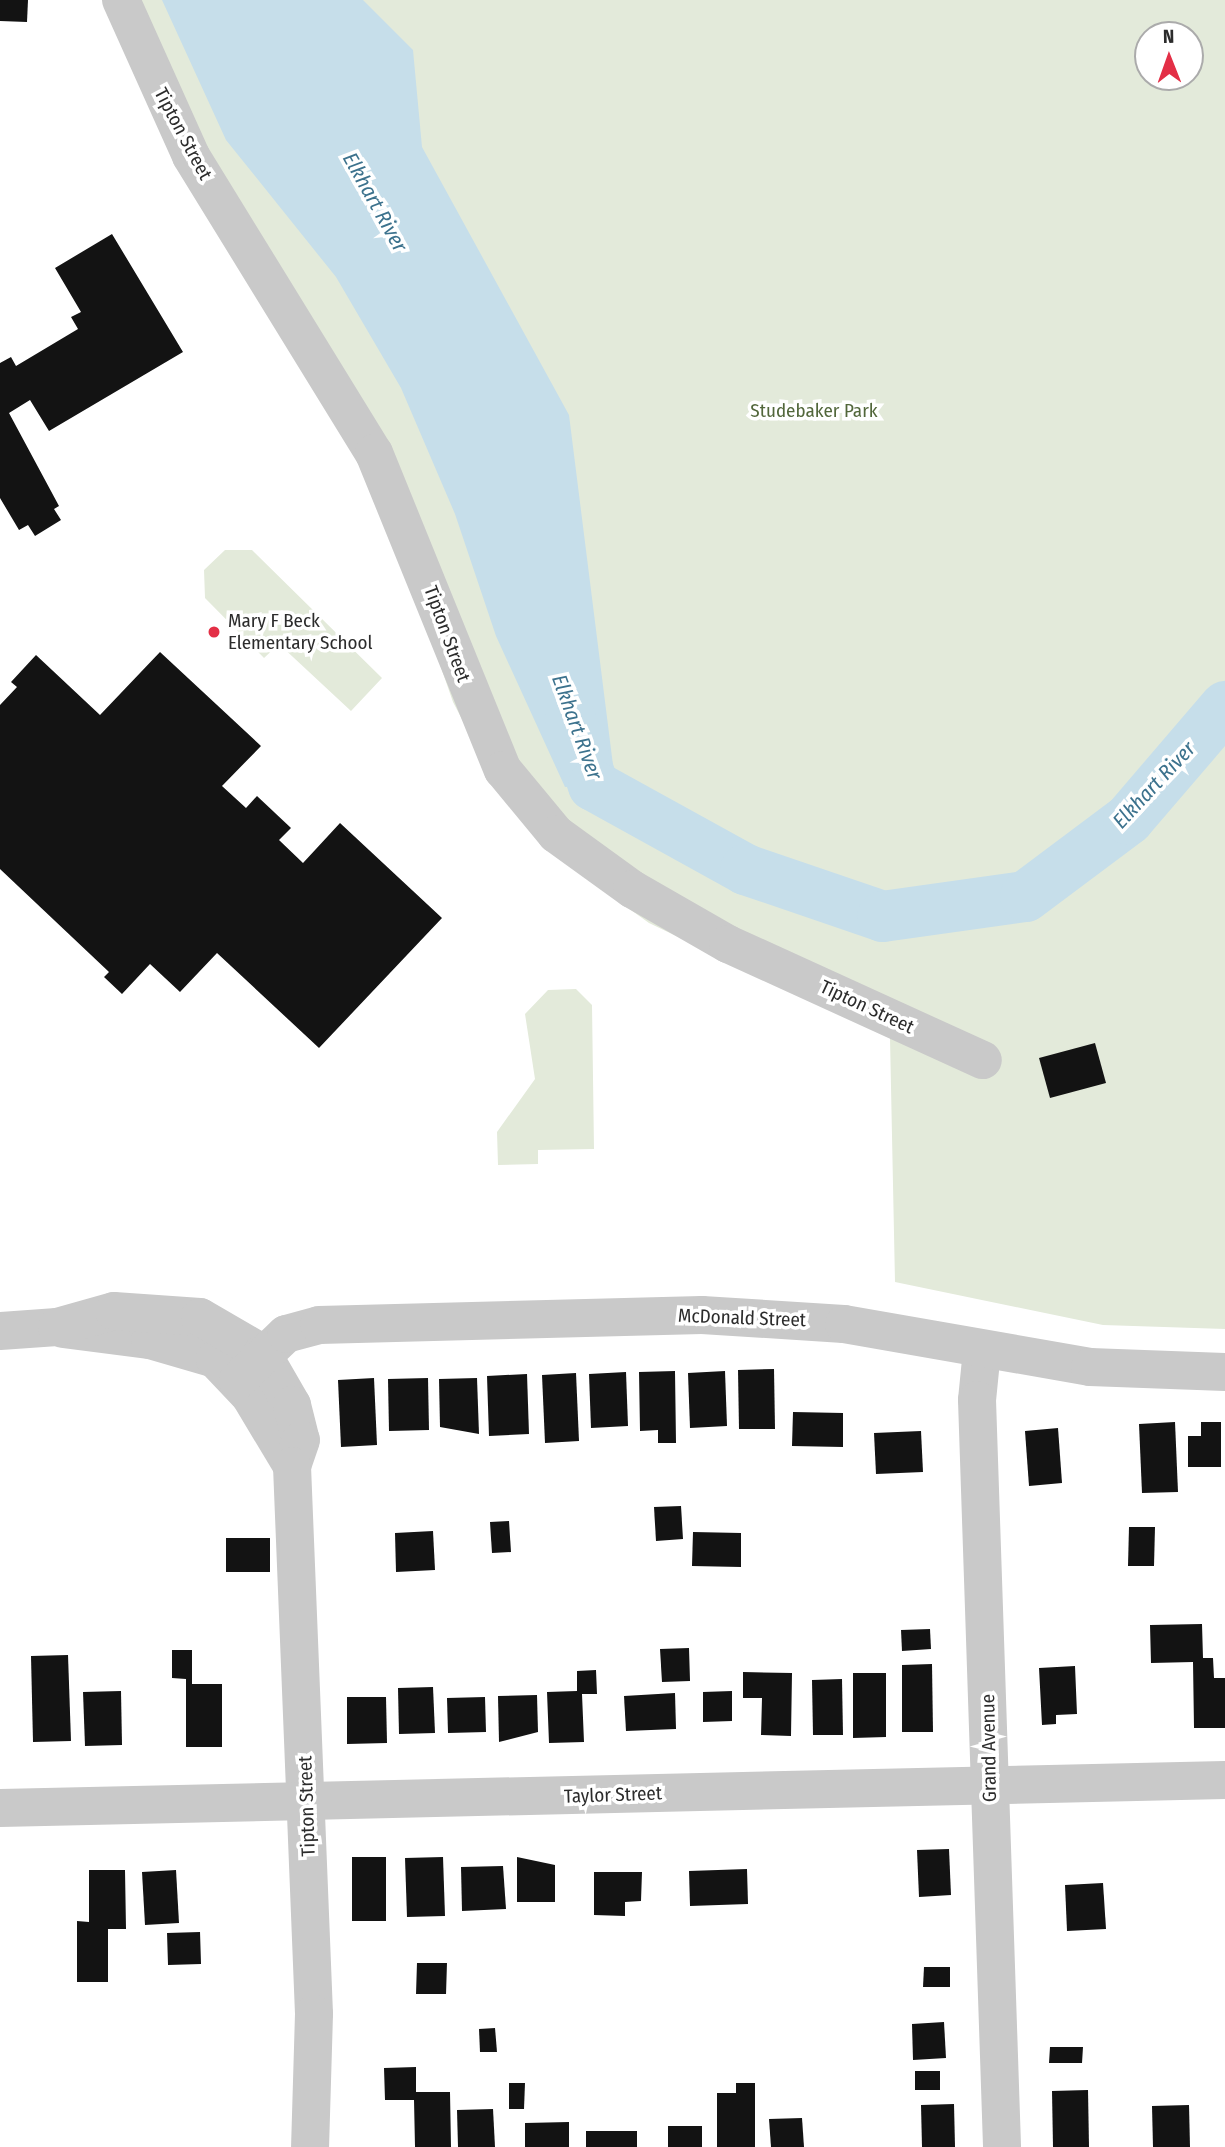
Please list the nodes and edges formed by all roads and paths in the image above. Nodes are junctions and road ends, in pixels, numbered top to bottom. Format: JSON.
{"nodes":[{"id":1,"x":121,"y":0,"type":"edge"},
{"id":2,"x":983,"y":1060,"type":"dead end"},
{"id":3,"x":0,"y":1331,"type":"edge"},
{"id":4,"x":982,"y":1350,"type":"junction"},
{"id":5,"x":250,"y":1367,"type":"junction"},
{"id":6,"x":1225,"y":1372,"type":"edge"},
{"id":7,"x":1225,"y":1780,"type":"edge"},
{"id":8,"x":989,"y":1784,"type":"junction"},
{"id":9,"x":307,"y":1803,"type":"junction"},
{"id":10,"x":0,"y":1808,"type":"edge"},
{"id":11,"x":310,"y":2147,"type":"edge"},
{"id":12,"x":1002,"y":2147,"type":"edge"}],
"edges":[{"from":1,"to":2,"type":"street","name":"Tipton Street"},
{"from":3,"to":5,"type":"street"},
{"from":4,"to":5,"type":"street","name":"McDonald Street"},
{"from":4,"to":6,"type":"street","name":"McDonald Street"},
{"from":4,"to":8,"type":"street","name":"Grand Avenue"},
{"from":5,"to":9,"type":"street","name":"Tipton Street"},
{"from":7,"to":8,"type":"street","name":"Taylor Street"},
{"from":8,"to":9,"type":"street","name":"Taylor Street"},
{"from":8,"to":12,"type":"street","name":"Grand Avenue"},
{"from":9,"to":10,"type":"street","name":"Taylor Street"},
{"from":9,"to":11,"type":"street","name":"Tipton Street"}]}
